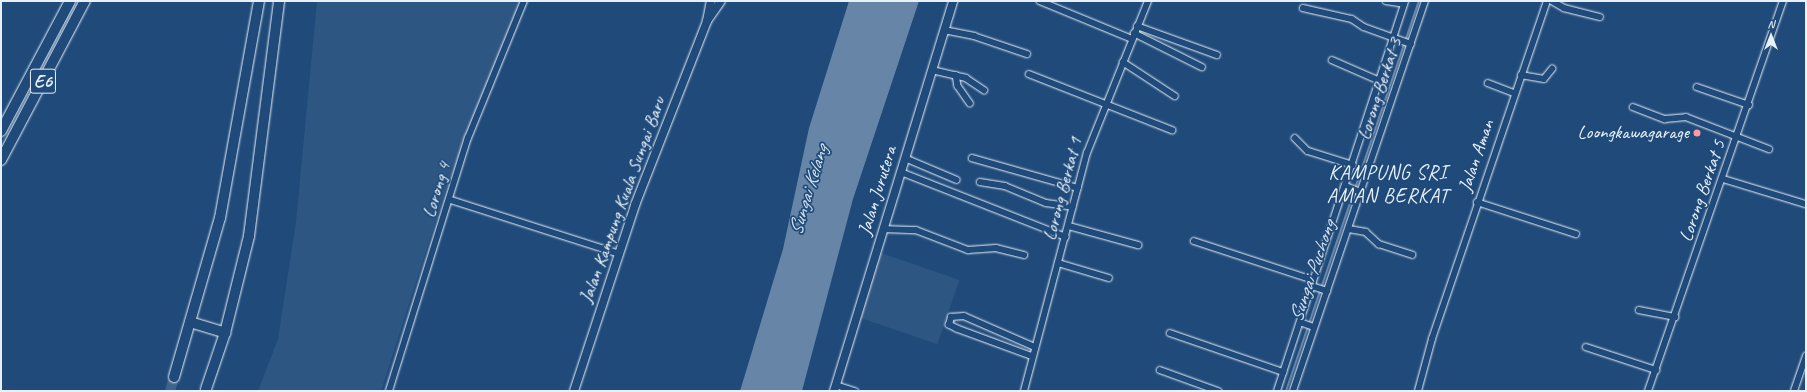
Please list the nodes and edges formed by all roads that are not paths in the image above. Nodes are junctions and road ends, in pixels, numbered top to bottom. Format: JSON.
{"nodes":[{"id":1,"x":70,"y":1,"type":"edge"},
{"id":2,"x":85,"y":1,"type":"edge"},
{"id":3,"x":259,"y":1,"type":"edge"},
{"id":4,"x":279,"y":1,"type":"edge"},
{"id":5,"x":524,"y":1,"type":"edge"},
{"id":6,"x":711,"y":1,"type":"edge"},
{"id":7,"x":721,"y":1,"type":"edge"},
{"id":8,"x":953,"y":1,"type":"edge"},
{"id":9,"x":1040,"y":1,"type":"edge"},
{"id":10,"x":1148,"y":1,"type":"edge"},
{"id":11,"x":1386,"y":1,"type":"edge"},
{"id":12,"x":1425,"y":1,"type":"edge"},
{"id":13,"x":1546,"y":1,"type":"edge"},
{"id":14,"x":1552,"y":1,"type":"edge"},
{"id":15,"x":1783,"y":1,"type":"edge"},
{"id":16,"x":1405,"y":3,"type":"edge"},
{"id":17,"x":1302,"y":8,"type":"dead end"},
{"id":18,"x":1600,"y":17,"type":"dead end"},
{"id":19,"x":707,"y":21,"type":"junction"},
{"id":20,"x":1138,"y":26,"type":"junction"},
{"id":21,"x":944,"y":30,"type":"junction"},
{"id":22,"x":1134,"y":32,"type":"junction"},
{"id":23,"x":1132,"y":39,"type":"junction"},
{"id":24,"x":1396,"y":39,"type":"junction"},
{"id":25,"x":1409,"y":44,"type":"junction"},
{"id":26,"x":1027,"y":54,"type":"dead end"},
{"id":27,"x":1218,"y":55,"type":"dead end"},
{"id":28,"x":1332,"y":60,"type":"dead end"},
{"id":29,"x":1123,"y":62,"type":"junction"},
{"id":30,"x":1202,"y":67,"type":"dead end"},
{"id":31,"x":1552,"y":69,"type":"dead end"},
{"id":32,"x":932,"y":70,"type":"junction"},
{"id":33,"x":1029,"y":74,"type":"dead end"},
{"id":34,"x":956,"y":75,"type":"junction"},
{"id":35,"x":1521,"y":75,"type":"junction"},
{"id":36,"x":1380,"y":81,"type":"junction"},
{"id":37,"x":1488,"y":83,"type":"dead end"},
{"id":38,"x":1697,"y":87,"type":"dead end"},
{"id":39,"x":984,"y":90,"type":"dead end"},
{"id":40,"x":1514,"y":93,"type":"junction"},
{"id":41,"x":1175,"y":96,"type":"dead end"},
{"id":42,"x":970,"y":103,"type":"dead end"},
{"id":43,"x":1104,"y":104,"type":"junction"},
{"id":44,"x":1749,"y":105,"type":"junction"},
{"id":45,"x":1633,"y":107,"type":"dead end"},
{"id":46,"x":1172,"y":130,"type":"dead end"},
{"id":47,"x":1,"y":131,"type":"edge"},
{"id":48,"x":1295,"y":138,"type":"dead end"},
{"id":49,"x":1738,"y":138,"type":"junction"},
{"id":50,"x":1769,"y":149,"type":"dead end"},
{"id":51,"x":905,"y":158,"type":"junction"},
{"id":52,"x":972,"y":158,"type":"dead end"},
{"id":53,"x":1,"y":160,"type":"edge"},
{"id":54,"x":1353,"y":165,"type":"junction"},
{"id":55,"x":901,"y":172,"type":"junction"},
{"id":56,"x":1723,"y":179,"type":"junction"},
{"id":57,"x":957,"y":180,"type":"dead end"},
{"id":58,"x":980,"y":182,"type":"dead end"},
{"id":59,"x":1346,"y":186,"type":"junction"},
{"id":60,"x":1078,"y":188,"type":"junction"},
{"id":61,"x":1361,"y":192,"type":"junction"},
{"id":62,"x":451,"y":200,"type":"junction"},
{"id":63,"x":1477,"y":202,"type":"junction"},
{"id":64,"x":1806,"y":204,"type":"edge"},
{"id":65,"x":1073,"y":207,"type":"junction"},
{"id":66,"x":1069,"y":226,"type":"junction"},
{"id":67,"x":884,"y":228,"type":"junction"},
{"id":68,"x":1349,"y":229,"type":"junction"},
{"id":69,"x":1576,"y":234,"type":"dead end"},
{"id":70,"x":1066,"y":237,"type":"junction"},
{"id":71,"x":1194,"y":241,"type":"dead end"},
{"id":72,"x":1138,"y":245,"type":"dead end"},
{"id":73,"x":620,"y":254,"type":"junction"},
{"id":74,"x":1024,"y":254,"type":"dead end"},
{"id":75,"x":1412,"y":255,"type":"dead end"},
{"id":76,"x":1058,"y":262,"type":"junction"},
{"id":77,"x":1109,"y":278,"type":"dead end"},
{"id":78,"x":1312,"y":282,"type":"junction"},
{"id":79,"x":1327,"y":291,"type":"junction"},
{"id":80,"x":1639,"y":310,"type":"dead end"},
{"id":81,"x":1675,"y":317,"type":"junction"},
{"id":82,"x":190,"y":322,"type":"junction"},
{"id":83,"x":1300,"y":322,"type":"junction"},
{"id":84,"x":1314,"y":327,"type":"junction"},
{"id":85,"x":225,"y":332,"type":"junction"},
{"id":86,"x":1170,"y":333,"type":"dead end"},
{"id":87,"x":1036,"y":347,"type":"junction"},
{"id":88,"x":1586,"y":347,"type":"dead end"},
{"id":89,"x":1033,"y":356,"type":"junction"},
{"id":90,"x":1806,"y":356,"type":"edge"},
{"id":91,"x":1160,"y":370,"type":"dead end"},
{"id":92,"x":1656,"y":370,"type":"junction"},
{"id":93,"x":1283,"y":372,"type":"junction"},
{"id":94,"x":174,"y":377,"type":"tunnel mouth"},
{"id":95,"x":835,"y":388,"type":"edge"},
{"id":96,"x":206,"y":389,"type":"dead end"},
{"id":97,"x":389,"y":391,"type":"edge"},
{"id":98,"x":574,"y":391,"type":"edge"},
{"id":99,"x":855,"y":391,"type":"edge"},
{"id":100,"x":1024,"y":391,"type":"edge"},
{"id":101,"x":1218,"y":391,"type":"edge"},
{"id":102,"x":1277,"y":391,"type":"edge"},
{"id":103,"x":1293,"y":391,"type":"edge"},
{"id":104,"x":1418,"y":391,"type":"edge"},
{"id":105,"x":1648,"y":391,"type":"edge"},
{"id":106,"x":1794,"y":391,"type":"edge"}],
"edges":[{"from":1,"to":47,"type":"highway","number":"E6"},
{"from":2,"to":53,"type":"highway","number":"E6"},
{"from":3,"to":82,"type":"highway"},
{"from":4,"to":85,"type":"highway"},
{"from":5,"to":62,"type":"street","name":"Lorong 4"},
{"from":6,"to":19,"type":"street","name":"Jalan Kampung Kuala Sungai Baru"},
{"from":7,"to":19,"type":"street","name":"Jalan Kampung Kuala Sungai Baru"},
{"from":8,"to":21,"type":"street","name":"Jalan Jurutera"},
{"from":9,"to":23,"type":"street"},
{"from":10,"to":20,"type":"street","name":"Lorong Berkat 1"},
{"from":11,"to":16,"type":"street"},
{"from":12,"to":25,"type":"street","name":"Lorong Berkat 3"},
{"from":13,"to":35,"type":"street","name":"Jalan Aman"},
{"from":14,"to":18,"type":"street"},
{"from":15,"to":44,"type":"street","name":"Lorong Berkat 5"},
{"from":16,"to":24,"type":"street"},
{"from":17,"to":24,"type":"street"},
{"from":19,"to":73,"type":"street","name":"Jalan Kampung Kuala Sungai Baru"},
{"from":20,"to":22,"type":"street","name":"Lorong Berkat 1"},
{"from":20,"to":27,"type":"street"},
{"from":21,"to":26,"type":"street"},
{"from":21,"to":32,"type":"street","name":"Jalan Jurutera"},
{"from":22,"to":23,"type":"street","name":"Lorong Berkat 1"},
{"from":22,"to":30,"type":"street"},
{"from":23,"to":29,"type":"street","name":"Lorong Berkat 1"},
{"from":24,"to":25,"type":"street"},
{"from":24,"to":36,"type":"street"},
{"from":25,"to":61,"type":"street","name":"Lorong Berkat 3"},
{"from":28,"to":36,"type":"street"},
{"from":29,"to":41,"type":"street"},
{"from":29,"to":43,"type":"street","name":"Lorong Berkat 1"},
{"from":31,"to":35,"type":"street"},
{"from":32,"to":34,"type":"street"},
{"from":32,"to":51,"type":"street","name":"Jalan Jurutera"},
{"from":33,"to":43,"type":"street"},
{"from":34,"to":39,"type":"street"},
{"from":34,"to":42,"type":"street"},
{"from":35,"to":40,"type":"street","name":"Jalan Aman"},
{"from":36,"to":54,"type":"street"},
{"from":37,"to":40,"type":"street"},
{"from":38,"to":44,"type":"street"},
{"from":40,"to":63,"type":"street","name":"Jalan Aman"},
{"from":43,"to":46,"type":"street"},
{"from":43,"to":60,"type":"street","name":"Lorong Berkat 1"},
{"from":44,"to":49,"type":"street","name":"Lorong Berkat 5"},
{"from":45,"to":49,"type":"street"},
{"from":48,"to":54,"type":"street"},
{"from":49,"to":50,"type":"street"},
{"from":49,"to":56,"type":"street","name":"Lorong Berkat 5"},
{"from":51,"to":55,"type":"street","name":"Jalan Jurutera"},
{"from":51,"to":57,"type":"street"},
{"from":52,"to":60,"type":"street"},
{"from":54,"to":59,"type":"street"},
{"from":55,"to":67,"type":"street","name":"Jalan Jurutera"},
{"from":55,"to":70,"type":"street"},
{"from":56,"to":64,"type":"street"},
{"from":56,"to":81,"type":"street","name":"Lorong Berkat 5"},
{"from":58,"to":65,"type":"street"},
{"from":59,"to":61,"type":"street"},
{"from":59,"to":78,"type":"street"},
{"from":60,"to":65,"type":"street","name":"Lorong Berkat 1"},
{"from":61,"to":68,"type":"street","name":"Lorong Berkat 3"},
{"from":62,"to":73,"type":"street"},
{"from":62,"to":97,"type":"street","name":"Lorong 4"},
{"from":63,"to":69,"type":"street"},
{"from":63,"to":104,"type":"street","name":"Jalan Aman"},
{"from":65,"to":66,"type":"street","name":"Lorong Berkat 1"},
{"from":66,"to":70,"type":"street","name":"Lorong Berkat 1"},
{"from":66,"to":72,"type":"street"},
{"from":67,"to":74,"type":"street"},
{"from":67,"to":95,"type":"street","name":"Jalan Jurutera"},
{"from":68,"to":75,"type":"street"},
{"from":68,"to":79,"type":"street","name":"Lorong Berkat 3"},
{"from":70,"to":76,"type":"street","name":"Lorong Berkat 1"},
{"from":71,"to":78,"type":"street"},
{"from":73,"to":98,"type":"street","name":"Jalan Kampung Kuala Sungai Baru"},
{"from":76,"to":77,"type":"street"},
{"from":76,"to":87,"type":"street","name":"Lorong Berkat 1"},
{"from":78,"to":79,"type":"street"},
{"from":78,"to":83,"type":"street"},
{"from":79,"to":84,"type":"street","name":"Lorong Berkat 3"},
{"from":80,"to":81,"type":"street"},
{"from":81,"to":92,"type":"street","name":"Lorong Berkat 5"},
{"from":82,"to":85,"type":"highway"},
{"from":82,"to":94,"type":"highway"},
{"from":83,"to":84,"type":"street"},
{"from":83,"to":93,"type":"street"},
{"from":84,"to":103,"type":"street","name":"Lorong Berkat 3"},
{"from":85,"to":96,"type":"highway"},
{"from":86,"to":93,"type":"street"},
{"from":87,"to":89,"type":"street","name":"Lorong Berkat 1"},
{"from":87,"to":89,"type":"street"},
{"from":88,"to":92,"type":"street"},
{"from":89,"to":100,"type":"street","name":"Lorong Berkat 1"},
{"from":90,"to":106,"type":"street"},
{"from":91,"to":101,"type":"street"},
{"from":92,"to":105,"type":"street","name":"Lorong Berkat 5"},
{"from":93,"to":102,"type":"street"},
{"from":95,"to":99,"type":"street"}]}
